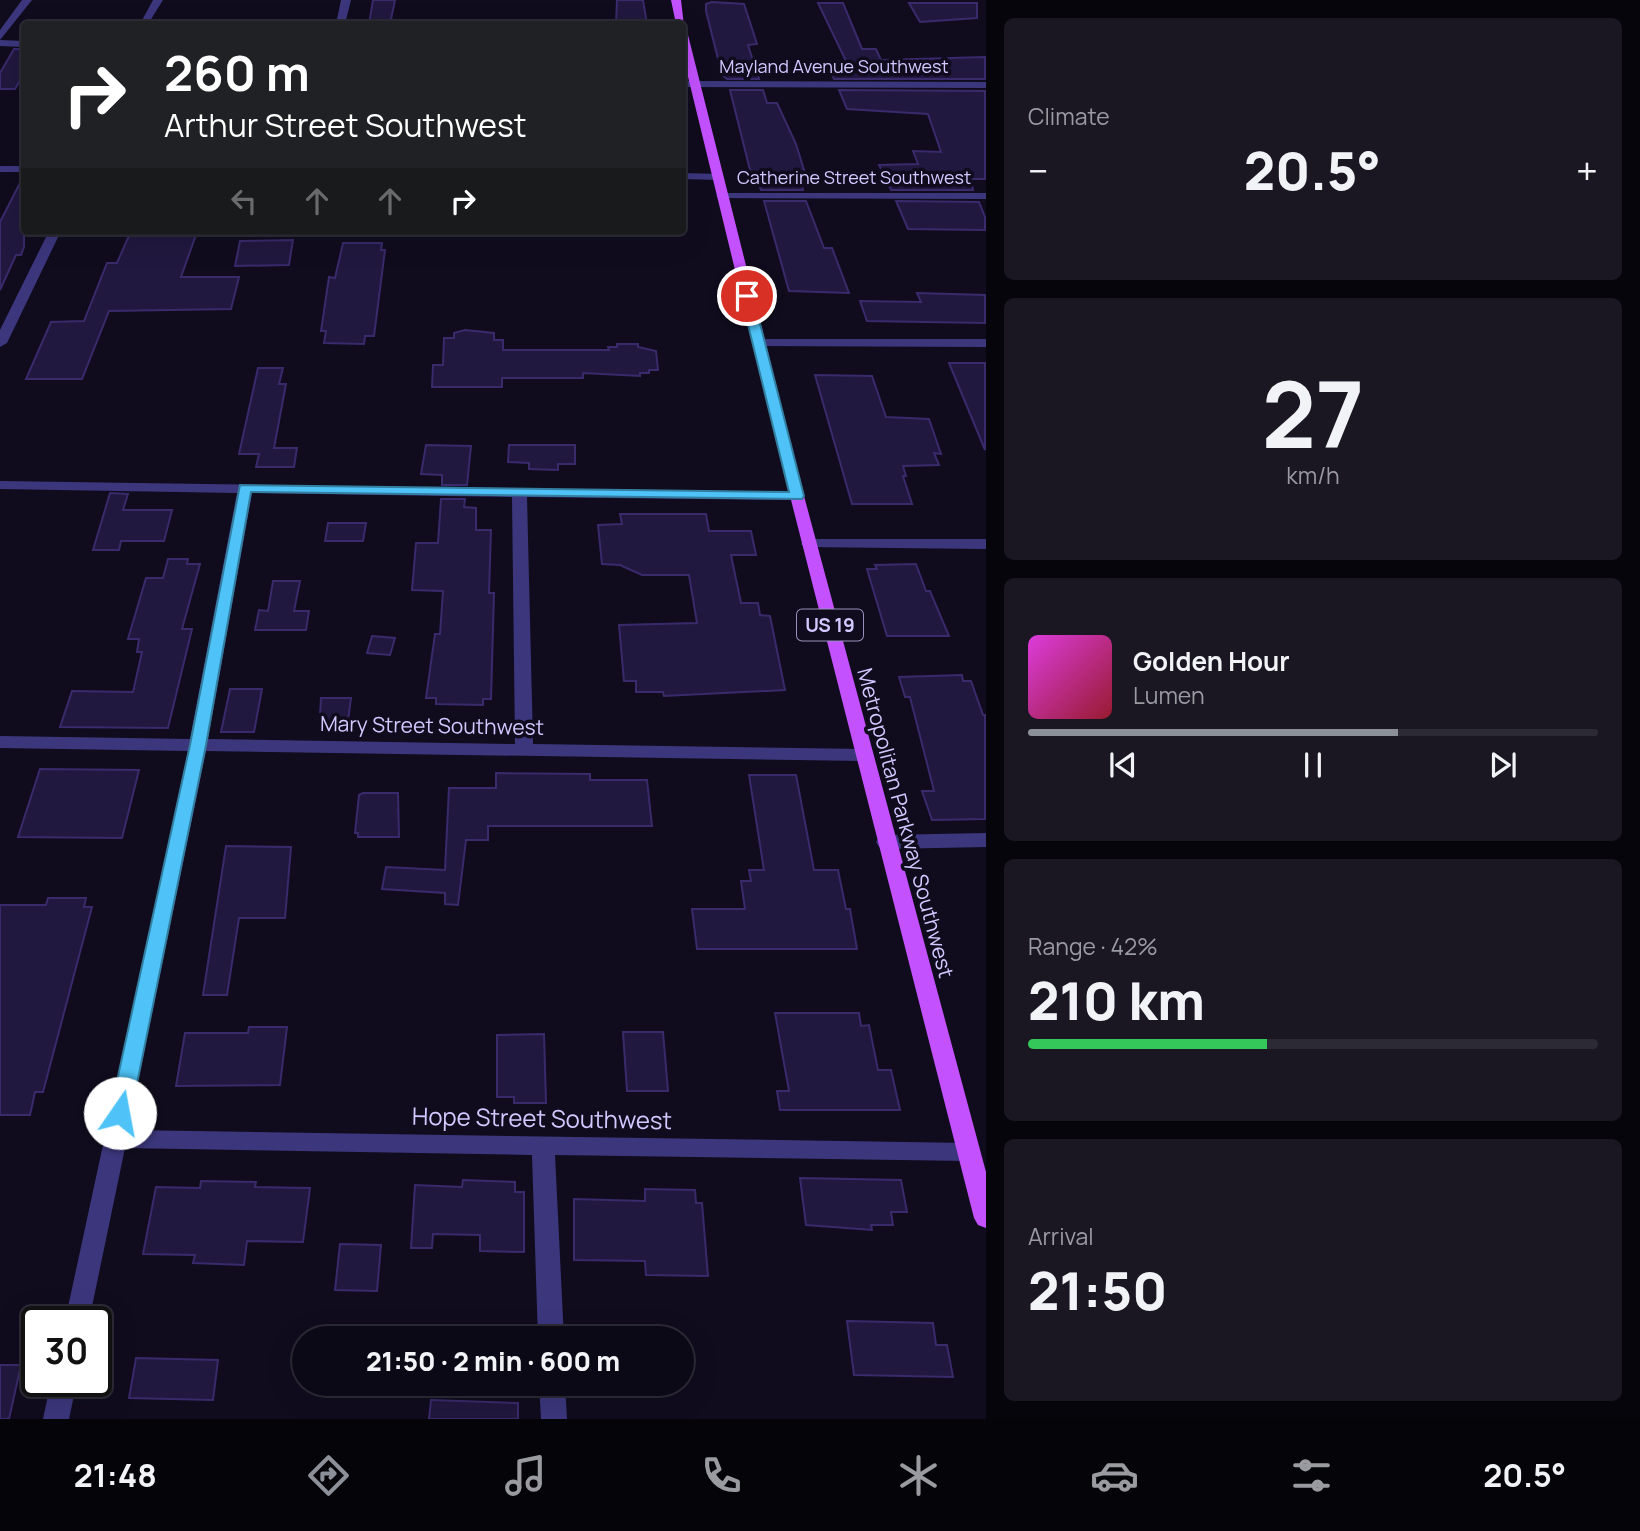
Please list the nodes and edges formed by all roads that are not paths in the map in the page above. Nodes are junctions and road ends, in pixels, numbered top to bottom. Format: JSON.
{"nodes":[{"id":1,"x":27,"y":0,"type":"edge"},
{"id":2,"x":158,"y":0,"type":"edge"},
{"id":3,"x":346,"y":0,"type":"edge"},
{"id":4,"x":676,"y":0,"type":"edge"},
{"id":5,"x":146,"y":21,"type":"edge"},
{"id":6,"x":341,"y":21,"type":"edge"},
{"id":7,"x":680,"y":21,"type":"edge"},
{"id":8,"x":0,"y":37,"type":"edge"},
{"id":9,"x":0,"y":43,"type":"edge"},
{"id":10,"x":21,"y":44,"type":"edge"},
{"id":11,"x":686,"y":61,"type":"edge"},
{"id":12,"x":689,"y":84,"type":"edge"},
{"id":13,"x":985,"y":85,"type":"edge"},
{"id":14,"x":0,"y":169,"type":"edge"},
{"id":15,"x":21,"y":169,"type":"edge"},
{"id":16,"x":686,"y":176,"type":"edge"},
{"id":17,"x":718,"y":177,"type":"junction"},
{"id":18,"x":722,"y":196,"type":"junction"},
{"id":19,"x":985,"y":196,"type":"edge"},
{"id":20,"x":53,"y":235,"type":"edge"},
{"id":21,"x":0,"y":303,"type":"edge"},
{"id":22,"x":19,"y":304,"type":"junction"},
{"id":23,"x":0,"y":343,"type":"edge"},
{"id":24,"x":758,"y":343,"type":"junction"},
{"id":25,"x":985,"y":343,"type":"edge"},
{"id":26,"x":0,"y":485,"type":"edge"},
{"id":27,"x":245,"y":488,"type":"junction"},
{"id":28,"x":519,"y":492,"type":"junction"},
{"id":29,"x":797,"y":496,"type":"junction"},
{"id":30,"x":809,"y":544,"type":"junction"},
{"id":31,"x":985,"y":544,"type":"edge"},
{"id":32,"x":0,"y":742,"type":"edge"},
{"id":33,"x":198,"y":745,"type":"junction"},
{"id":34,"x":524,"y":750,"type":"junction"},
{"id":35,"x":863,"y":755,"type":"junction"},
{"id":36,"x":985,"y":840,"type":"edge"},
{"id":37,"x":886,"y":842,"type":"junction"},
{"id":38,"x":115,"y":1139,"type":"junction"},
{"id":39,"x":544,"y":1145,"type":"junction"},
{"id":40,"x":968,"y":1152,"type":"junction"},
{"id":41,"x":985,"y":1218,"type":"edge"},
{"id":42,"x":80,"y":1306,"type":"edge"},
{"id":43,"x":551,"y":1326,"type":"edge"},
{"id":44,"x":553,"y":1396,"type":"edge"},
{"id":45,"x":61,"y":1397,"type":"edge"},
{"id":46,"x":56,"y":1419,"type":"edge"},
{"id":47,"x":554,"y":1419,"type":"edge"}],
"edges":[{"from":1,"to":8,"type":"street"},
{"from":2,"to":5,"type":"street"},
{"from":3,"to":6,"type":"street"},
{"from":4,"to":7,"type":"main road"},
{"from":9,"to":10,"type":"street"},
{"from":11,"to":12,"type":"main road","name":"Metropolitan Parkway Southwest","number":"US 19"},
{"from":12,"to":13,"type":"street","name":"Mayland Avenue Southwest"},
{"from":12,"to":17,"type":"main road","name":"Metropolitan Parkway Southwest","number":"US 19"},
{"from":14,"to":15,"type":"street"},
{"from":16,"to":17,"type":"street"},
{"from":17,"to":18,"type":"main road","name":"Metropolitan Parkway Southwest","number":"US 19"},
{"from":18,"to":19,"type":"street","name":"Catherine Street Southwest"},
{"from":18,"to":24,"type":"main road","name":"Metropolitan Parkway Southwest","number":"US 19"},
{"from":20,"to":22,"type":"street"},
{"from":21,"to":22,"type":"street"},
{"from":22,"to":23,"type":"street"},
{"from":24,"to":25,"type":"street"},
{"from":24,"to":29,"type":"main road","name":"Metropolitan Parkway Southwest","number":"US 19"},
{"from":26,"to":27,"type":"street"},
{"from":27,"to":28,"type":"street"},
{"from":27,"to":33,"type":"street"},
{"from":28,"to":29,"type":"street"},
{"from":28,"to":34,"type":"street"},
{"from":29,"to":30,"type":"main road","name":"Metropolitan Parkway Southwest","number":"US 19"},
{"from":30,"to":31,"type":"street"},
{"from":30,"to":35,"type":"main road","name":"Metropolitan Parkway Southwest","number":"US 19"},
{"from":32,"to":33,"type":"street","name":"Mary Street Southwest"},
{"from":33,"to":34,"type":"street","name":"Mary Street Southwest"},
{"from":33,"to":38,"type":"street"},
{"from":34,"to":35,"type":"street","name":"Mary Street Southwest"},
{"from":35,"to":37,"type":"main road","name":"Metropolitan Parkway Southwest","number":"US 19"},
{"from":36,"to":37,"type":"street"},
{"from":37,"to":40,"type":"main road","name":"Metropolitan Parkway Southwest","number":"US 19"},
{"from":38,"to":39,"type":"street","name":"Hope Street Southwest"},
{"from":38,"to":42,"type":"street"},
{"from":39,"to":40,"type":"street","name":"Hope Street Southwest"},
{"from":39,"to":43,"type":"street"},
{"from":40,"to":41,"type":"main road","name":"Metropolitan Parkway Southwest","number":"US 19"},
{"from":44,"to":47,"type":"street"},
{"from":45,"to":46,"type":"street"}]}
